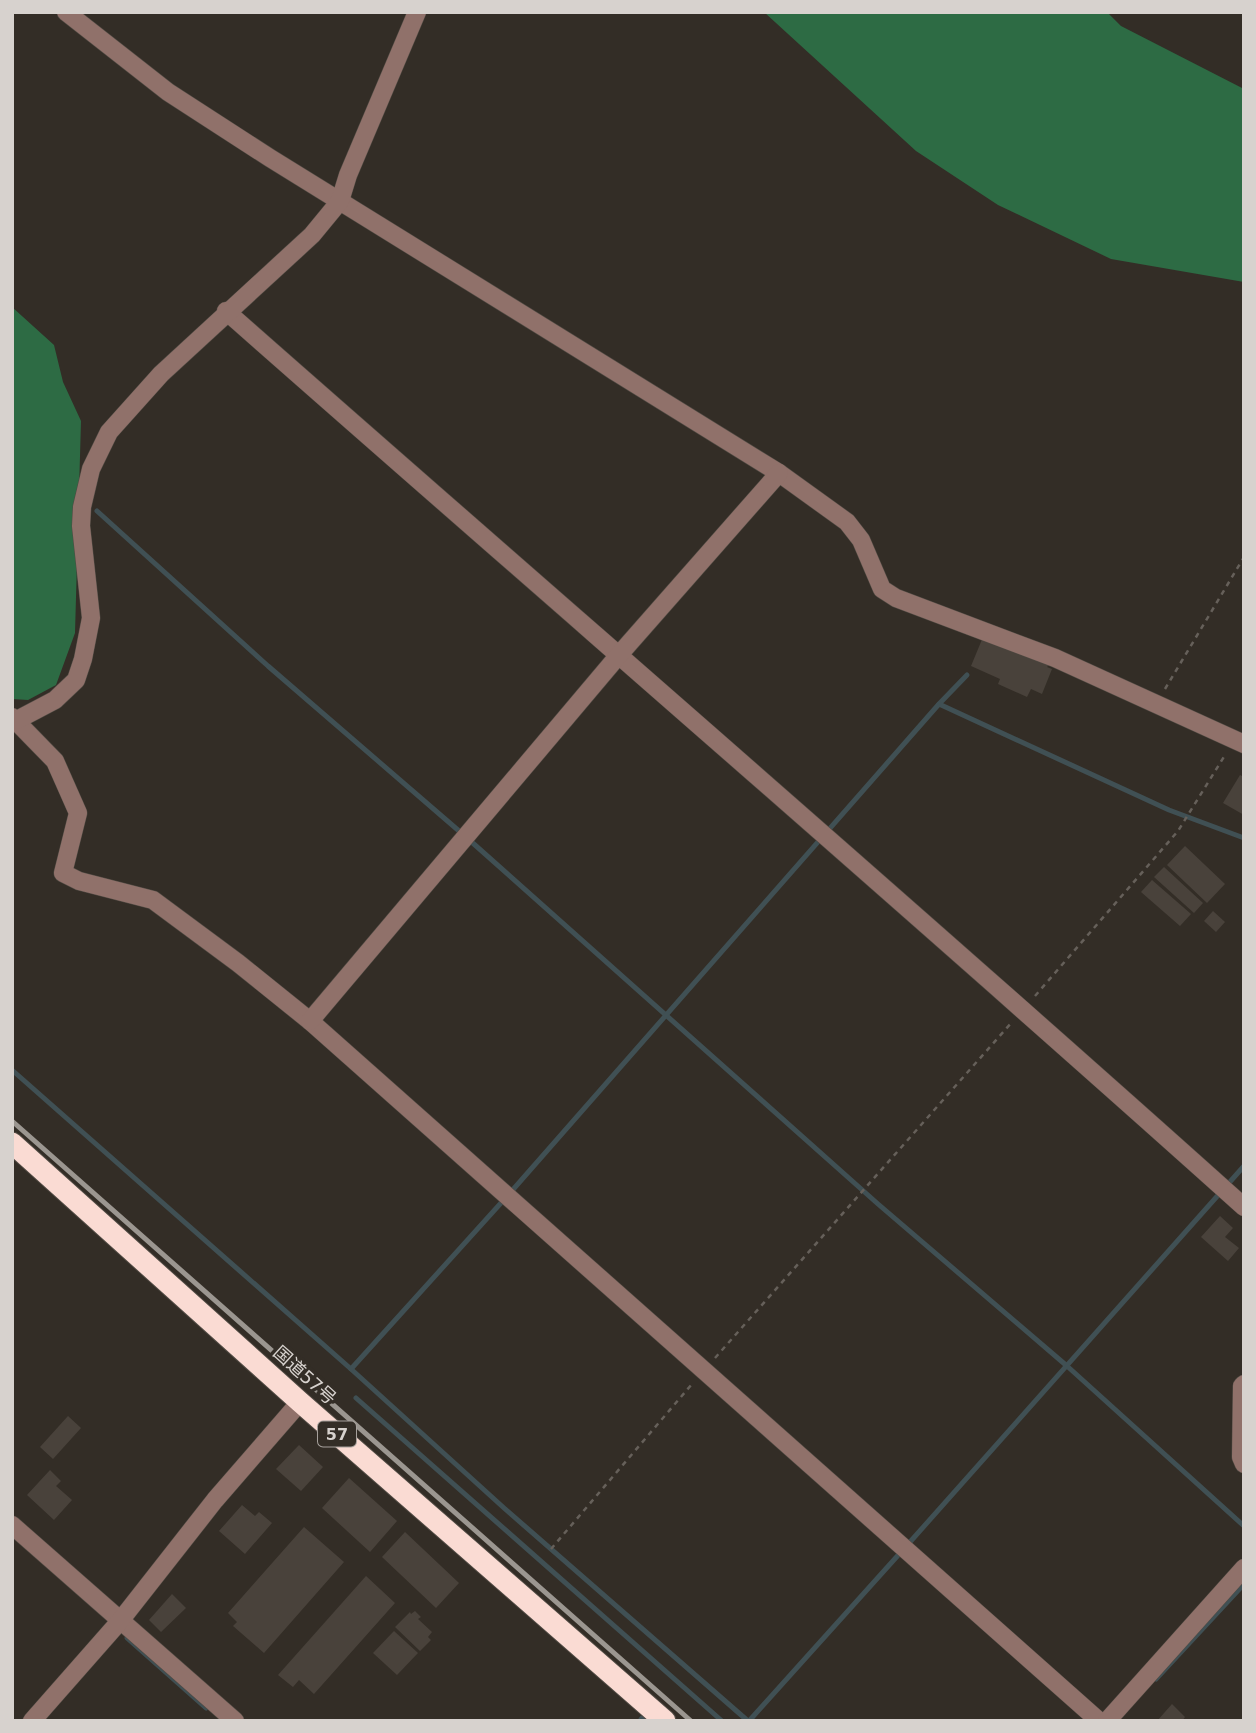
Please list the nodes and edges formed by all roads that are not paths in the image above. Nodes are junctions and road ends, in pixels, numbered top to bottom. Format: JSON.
{"nodes":[{"id":1,"x":66,"y":12,"type":"edge"},
{"id":2,"x":417,"y":12,"type":"edge"},
{"id":3,"x":340,"y":201,"type":"junction"},
{"id":4,"x":226,"y":311,"type":"junction"},
{"id":5,"x":779,"y":473,"type":"junction"},
{"id":6,"x":618,"y":656,"type":"junction"},
{"id":7,"x":15,"y":719,"type":"edge"},
{"id":8,"x":1239,"y":742,"type":"edge"},
{"id":9,"x":310,"y":1021,"type":"junction"},
{"id":10,"x":12,"y":1143,"type":"edge"},
{"id":11,"x":1244,"y":1207,"type":"edge"},
{"id":12,"x":1244,"y":1384,"type":"edge"},
{"id":13,"x":300,"y":1402,"type":"junction"},
{"id":14,"x":1244,"y":1464,"type":"edge"},
{"id":15,"x":12,"y":1525,"type":"edge"},
{"id":16,"x":1244,"y":1568,"type":"edge"},
{"id":17,"x":120,"y":1621,"type":"junction"},
{"id":18,"x":32,"y":1721,"type":"edge"},
{"id":19,"x":235,"y":1721,"type":"edge"},
{"id":20,"x":665,"y":1721,"type":"edge"},
{"id":21,"x":1099,"y":1721,"type":"edge"},
{"id":22,"x":1107,"y":1721,"type":"edge"}],
"edges":[{"from":1,"to":3,"type":"street"},
{"from":2,"to":3,"type":"street"},
{"from":3,"to":4,"type":"street"},
{"from":3,"to":5,"type":"street"},
{"from":4,"to":6,"type":"street"},
{"from":4,"to":7,"type":"street"},
{"from":5,"to":6,"type":"street"},
{"from":5,"to":8,"type":"street"},
{"from":6,"to":9,"type":"street"},
{"from":6,"to":11,"type":"street"},
{"from":7,"to":9,"type":"street"},
{"from":9,"to":21,"type":"street"},
{"from":10,"to":13,"type":"highway","name":"国道57号","number":"57"},
{"from":12,"to":14,"type":"street"},
{"from":13,"to":17,"type":"street"},
{"from":13,"to":20,"type":"highway","name":"国道57号","number":"57"},
{"from":15,"to":17,"type":"street"},
{"from":16,"to":22,"type":"street"},
{"from":17,"to":18,"type":"street"},
{"from":17,"to":19,"type":"street"}]}
